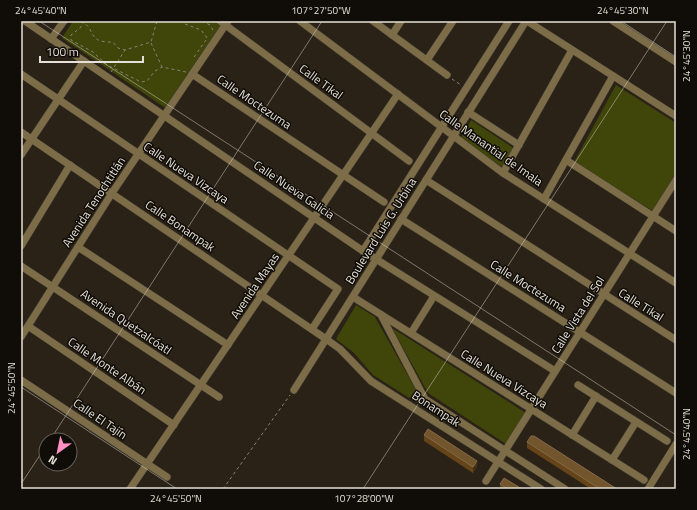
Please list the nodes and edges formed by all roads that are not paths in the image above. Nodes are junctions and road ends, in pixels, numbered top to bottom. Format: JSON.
{"nodes":[{"id":1,"x":25,"y":21,"type":"edge"},
{"id":2,"x":64,"y":21,"type":"edge"},
{"id":3,"x":300,"y":21,"type":"edge"},
{"id":4,"x":373,"y":21,"type":"edge"},
{"id":5,"x":401,"y":21,"type":"edge"},
{"id":6,"x":452,"y":21,"type":"edge"},
{"id":7,"x":509,"y":21,"type":"edge"},
{"id":8,"x":527,"y":21,"type":"edge"},
{"id":9,"x":612,"y":21,"type":"edge"},
{"id":10,"x":224,"y":22,"type":"edge"},
{"id":11,"x":392,"y":35,"type":"junction"},
{"id":12,"x":51,"y":39,"type":"junction"},
{"id":13,"x":572,"y":50,"type":"junction"},
{"id":14,"x":427,"y":60,"type":"junction"},
{"id":15,"x":84,"y":61,"type":"junction"},
{"id":16,"x":676,"y":62,"type":"edge"},
{"id":17,"x":21,"y":74,"type":"edge"},
{"id":18,"x":192,"y":74,"type":"junction"},
{"id":19,"x":447,"y":75,"type":"road end"},
{"id":20,"x":613,"y":76,"type":"junction"},
{"id":21,"x":398,"y":94,"type":"junction"},
{"id":22,"x":58,"y":99,"type":"junction"},
{"id":23,"x":468,"y":112,"type":"junction"},
{"id":24,"x":164,"y":115,"type":"junction"},
{"id":25,"x":676,"y":116,"type":"edge"},
{"id":26,"x":442,"y":127,"type":"junction"},
{"id":27,"x":21,"y":132,"type":"edge"},
{"id":28,"x":372,"y":133,"type":"junction"},
{"id":29,"x":453,"y":135,"type":"junction"},
{"id":30,"x":32,"y":139,"type":"junction"},
{"id":31,"x":519,"y":145,"type":"junction"},
{"id":32,"x":138,"y":154,"type":"junction"},
{"id":33,"x":21,"y":155,"type":"edge"},
{"id":34,"x":566,"y":160,"type":"junction"},
{"id":35,"x":410,"y":161,"type":"dead end"},
{"id":36,"x":70,"y":166,"type":"junction"},
{"id":37,"x":503,"y":173,"type":"junction"},
{"id":38,"x":344,"y":175,"type":"junction"},
{"id":39,"x":426,"y":180,"type":"junction"},
{"id":40,"x":676,"y":180,"type":"edge"},
{"id":41,"x":112,"y":193,"type":"junction"},
{"id":42,"x":544,"y":199,"type":"junction"},
{"id":43,"x":384,"y":202,"type":"dead end"},
{"id":44,"x":653,"y":216,"type":"junction"},
{"id":45,"x":315,"y":217,"type":"junction"},
{"id":46,"x":402,"y":219,"type":"junction"},
{"id":47,"x":676,"y":231,"type":"edge"},
{"id":48,"x":21,"y":246,"type":"edge"},
{"id":49,"x":78,"y":247,"type":"junction"},
{"id":50,"x":363,"y":251,"type":"junction"},
{"id":51,"x":630,"y":253,"type":"junction"},
{"id":52,"x":289,"y":256,"type":"junction"},
{"id":53,"x":376,"y":260,"type":"junction"},
{"id":54,"x":21,"y":266,"type":"edge"},
{"id":55,"x":676,"y":283,"type":"edge"},
{"id":56,"x":53,"y":287,"type":"junction"},
{"id":57,"x":338,"y":289,"type":"joint"},
{"id":58,"x":604,"y":294,"type":"junction"},
{"id":59,"x":262,"y":295,"type":"junction"},
{"id":60,"x":353,"y":296,"type":"junction"},
{"id":61,"x":434,"y":296,"type":"junction"},
{"id":62,"x":380,"y":314,"type":"junction"},
{"id":63,"x":28,"y":326,"type":"junction"},
{"id":64,"x":312,"y":329,"type":"junction"},
{"id":65,"x":580,"y":332,"type":"junction"},
{"id":66,"x":411,"y":333,"type":"junction"},
{"id":67,"x":21,"y":337,"type":"edge"},
{"id":68,"x":326,"y":338,"type":"junction"},
{"id":69,"x":676,"y":340,"type":"edge"},
{"id":70,"x":228,"y":345,"type":"junction"},
{"id":71,"x":555,"y":371,"type":"junction"},
{"id":72,"x":21,"y":380,"type":"edge"},
{"id":73,"x":201,"y":385,"type":"junction"},
{"id":74,"x":578,"y":386,"type":"dead end"},
{"id":75,"x":294,"y":390,"type":"road end"},
{"id":76,"x":676,"y":393,"type":"edge"},
{"id":77,"x":596,"y":396,"type":"junction"},
{"id":78,"x":219,"y":397,"type":"dead end"},
{"id":79,"x":531,"y":409,"type":"junction"},
{"id":80,"x":636,"y":422,"type":"junction"},
{"id":81,"x":174,"y":425,"type":"junction"},
{"id":82,"x":572,"y":435,"type":"junction"},
{"id":83,"x":667,"y":441,"type":"dead end"},
{"id":84,"x":675,"y":446,"type":"edge"},
{"id":85,"x":505,"y":450,"type":"junction"},
{"id":86,"x":612,"y":460,"type":"junction"},
{"id":87,"x":498,"y":462,"type":"junction"},
{"id":88,"x":147,"y":464,"type":"junction"},
{"id":89,"x":167,"y":477,"type":"dead end"},
{"id":90,"x":644,"y":480,"type":"dead end"},
{"id":91,"x":486,"y":481,"type":"dead end"},
{"id":92,"x":650,"y":488,"type":"edge"},
{"id":93,"x":130,"y":489,"type":"edge"},
{"id":94,"x":541,"y":489,"type":"edge"},
{"id":95,"x":565,"y":489,"type":"edge"}],
"edges":[{"from":1,"to":12,"type":"street","name":"Calle Nueva Galicia"},
{"from":2,"to":12,"type":"street"},
{"from":3,"to":21,"type":"street","name":"Calle Manantial de Imala"},
{"from":4,"to":11,"type":"street"},
{"from":5,"to":11,"type":"street"},
{"from":6,"to":14,"type":"street"},
{"from":7,"to":26,"type":"street","name":"Boulevard Luis G. Urbina"},
{"from":8,"to":13,"type":"street"},
{"from":8,"to":23,"type":"street","name":"Boulevard Luis G. Urbina"},
{"from":9,"to":16,"type":"street"},
{"from":10,"to":18,"type":"street","name":"Avenida Tenochtitlán"},
{"from":10,"to":28,"type":"street","name":"Calle Tikal"},
{"from":11,"to":14,"type":"street"},
{"from":12,"to":15,"type":"street","name":"Calle Nueva Galicia"},
{"from":13,"to":20,"type":"street"},
{"from":13,"to":31,"type":"street"},
{"from":14,"to":19,"type":"street"},
{"from":15,"to":22,"type":"street"},
{"from":15,"to":24,"type":"street","name":"Calle Nueva Galicia"},
{"from":17,"to":22,"type":"street","name":"Calle Nueva Vizcaya"},
{"from":18,"to":24,"type":"street","name":"Avenida Tenochtitlán"},
{"from":18,"to":38,"type":"street","name":"Calle Moctezuma"},
{"from":20,"to":25,"type":"street"},
{"from":20,"to":34,"type":"street"},
{"from":21,"to":26,"type":"street","name":"Calle Manantial de Imala"},
{"from":21,"to":28,"type":"street","name":"Avenida Mayas"},
{"from":22,"to":30,"type":"street"},
{"from":22,"to":32,"type":"street","name":"Calle Nueva Vizcaya"},
{"from":23,"to":29,"type":"street","name":"Boulevard Luis G. Urbina"},
{"from":23,"to":31,"type":"street"},
{"from":24,"to":32,"type":"street","name":"Avenida Tenochtitlán"},
{"from":24,"to":45,"type":"street","name":"Calle Nueva Galicia"},
{"from":26,"to":29,"type":"street","name":"Calle Manantial de Imala"},
{"from":26,"to":50,"type":"street","name":"Boulevard Luis G. Urbina"},
{"from":27,"to":30,"type":"street","name":"Calle Bonampak"},
{"from":28,"to":35,"type":"street","name":"Calle Tikal"},
{"from":28,"to":38,"type":"street","name":"Avenida Mayas"},
{"from":29,"to":37,"type":"street","name":"Calle Manantial de Imala"},
{"from":29,"to":39,"type":"street","name":"Boulevard Luis G. Urbina"},
{"from":30,"to":33,"type":"street"},
{"from":30,"to":36,"type":"street","name":"Calle Bonampak"},
{"from":31,"to":37,"type":"street"},
{"from":32,"to":41,"type":"street","name":"Avenida Tenochtitlán"},
{"from":32,"to":52,"type":"street","name":"Calle Nueva Vizcaya"},
{"from":34,"to":42,"type":"street"},
{"from":34,"to":44,"type":"street"},
{"from":36,"to":41,"type":"street","name":"Calle Bonampak"},
{"from":36,"to":48,"type":"street"},
{"from":37,"to":42,"type":"street","name":"Calle Manantial de Imala"},
{"from":38,"to":43,"type":"street","name":"Calle Moctezuma"},
{"from":38,"to":45,"type":"street","name":"Avenida Mayas"},
{"from":39,"to":46,"type":"street","name":"Boulevard Luis G. Urbina"},
{"from":39,"to":58,"type":"street","name":"Calle Tikal"},
{"from":40,"to":44,"type":"street","name":"Calle Vista del Sol"},
{"from":41,"to":49,"type":"street","name":"Avenida Tenochtitlán"},
{"from":41,"to":59,"type":"street","name":"Calle Bonampak"},
{"from":42,"to":51,"type":"street","name":"Calle Manantial de Imala"},
{"from":44,"to":47,"type":"street"},
{"from":44,"to":51,"type":"street","name":"Calle Vista del Sol"},
{"from":45,"to":50,"type":"street","name":"Calle Nueva Galicia"},
{"from":45,"to":52,"type":"street","name":"Avenida Mayas"},
{"from":46,"to":53,"type":"street","name":"Boulevard Luis G. Urbina"},
{"from":46,"to":65,"type":"street","name":"Calle Moctezuma"},
{"from":49,"to":56,"type":"street","name":"Avenida Tenochtitlán"},
{"from":49,"to":70,"type":"street"},
{"from":50,"to":53,"type":"street","name":"Calle Nueva Galicia"},
{"from":51,"to":55,"type":"street","name":"Calle Manantial de Imala"},
{"from":51,"to":58,"type":"street","name":"Calle Vista del Sol"},
{"from":52,"to":57,"type":"street","name":"Calle Nueva Vizcaya"},
{"from":52,"to":59,"type":"street","name":"Avenida Mayas"},
{"from":53,"to":60,"type":"street","name":"Boulevard Luis G. Urbina"},
{"from":53,"to":61,"type":"street","name":"Calle Nueva Galicia"},
{"from":54,"to":56,"type":"street","name":"Avenida Quetzalcóatl"},
{"from":56,"to":63,"type":"street","name":"Avenida Tenochtitlán"},
{"from":56,"to":73,"type":"street","name":"Avenida Quetzalcóatl"},
{"from":57,"to":64,"type":"street","name":"Boulevard Luis G. Urbina"},
{"from":58,"to":65,"type":"street","name":"Calle Vista del Sol"},
{"from":58,"to":69,"type":"street","name":"Calle Tikal"},
{"from":59,"to":64,"type":"street","name":"Calle Bonampak"},
{"from":59,"to":70,"type":"street","name":"Avenida Mayas"},
{"from":60,"to":62,"type":"street","name":"Calle Nueva Vizcaya"},
{"from":60,"to":68,"type":"street","name":"Boulevard Luis G. Urbina"},
{"from":61,"to":66,"type":"street"},
{"from":61,"to":71,"type":"street","name":"Calle Nueva Galicia"},
{"from":62,"to":66,"type":"street","name":"Calle Nueva Vizcaya"},
{"from":62,"to":85,"type":"street","name":"Bonampak"},
{"from":63,"to":67,"type":"street","name":"Avenida Tenochtitlán"},
{"from":63,"to":81,"type":"street","name":"Calle Monte Albán"},
{"from":64,"to":68,"type":"street","name":"Calle Bonampak"},
{"from":65,"to":71,"type":"street","name":"Calle Vista del Sol"},
{"from":65,"to":76,"type":"street","name":"Calle Moctezuma"},
{"from":66,"to":79,"type":"street","name":"Calle Nueva Vizcaya"},
{"from":68,"to":75,"type":"street","name":"Boulevard Luis G. Urbina"},
{"from":68,"to":87,"type":"street","name":"Bonampak"},
{"from":70,"to":73,"type":"street","name":"Avenida Mayas"},
{"from":71,"to":79,"type":"street","name":"Calle Vista del Sol"},
{"from":72,"to":88,"type":"street","name":"Calle El Tajín"},
{"from":73,"to":78,"type":"street","name":"Avenida Quetzalcóatl"},
{"from":73,"to":81,"type":"street","name":"Avenida Mayas"},
{"from":74,"to":77,"type":"street"},
{"from":77,"to":80,"type":"street"},
{"from":77,"to":82,"type":"street"},
{"from":79,"to":82,"type":"street","name":"Calle Nueva Vizcaya"},
{"from":79,"to":85,"type":"street","name":"Calle Vista del Sol"},
{"from":80,"to":83,"type":"street"},
{"from":80,"to":86,"type":"street"},
{"from":81,"to":88,"type":"street","name":"Avenida Mayas"},
{"from":82,"to":86,"type":"street","name":"Calle Nueva Vizcaya"},
{"from":84,"to":92,"type":"street"},
{"from":85,"to":87,"type":"street","name":"Calle Vista del Sol"},
{"from":85,"to":95,"type":"street","name":"Bonampak"},
{"from":86,"to":90,"type":"street","name":"Calle Nueva Vizcaya"},
{"from":87,"to":91,"type":"street","name":"Calle Vista del Sol"},
{"from":87,"to":94,"type":"street","name":"Bonampak"},
{"from":88,"to":89,"type":"street","name":"Calle El Tajín"},
{"from":88,"to":93,"type":"street","name":"Avenida Mayas"}]}
